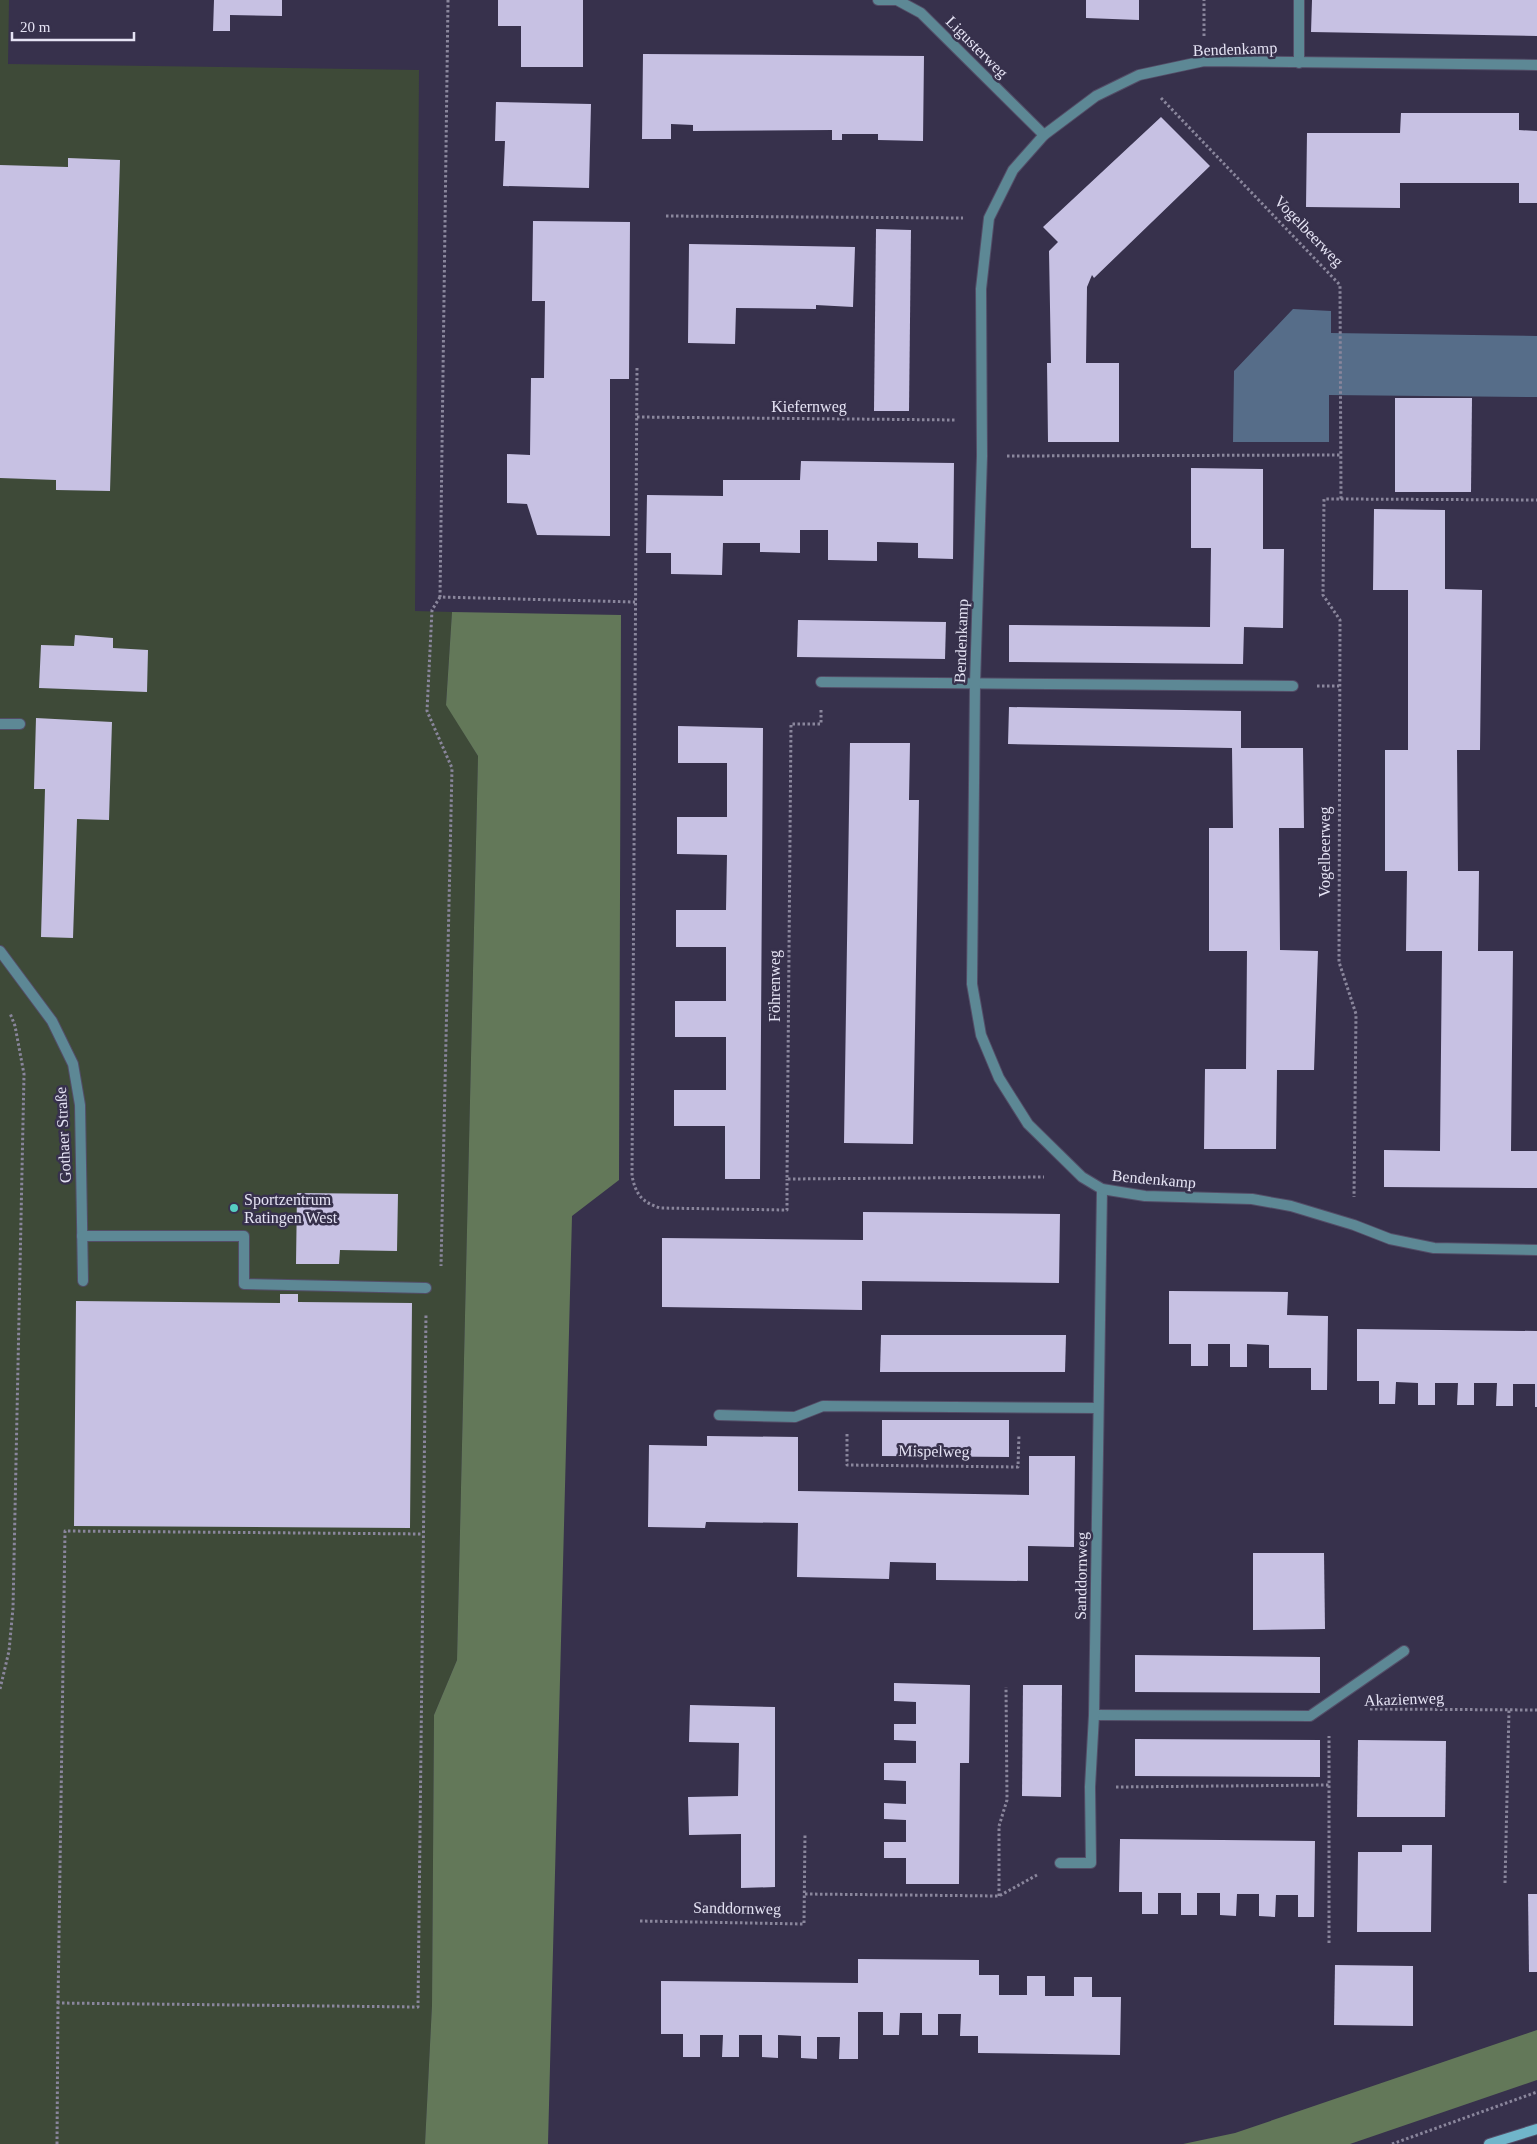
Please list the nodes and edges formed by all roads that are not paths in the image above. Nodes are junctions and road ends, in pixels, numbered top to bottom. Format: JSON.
{"nodes":[{"id":1,"x":878,"y":0,"type":"edge"},
{"id":2,"x":1299,"y":0,"type":"edge"},
{"id":3,"x":1299,"y":63,"type":"junction"},
{"id":4,"x":1537,"y":65,"type":"edge"},
{"id":5,"x":1044,"y":135,"type":"junction"},
{"id":6,"x":821,"y":682,"type":"road end"},
{"id":7,"x":975,"y":684,"type":"junction"},
{"id":8,"x":1293,"y":686,"type":"dead end"},
{"id":9,"x":0,"y":724,"type":"edge"},
{"id":10,"x":20,"y":724,"type":"dead end"},
{"id":11,"x":0,"y":951,"type":"edge"},
{"id":12,"x":1102,"y":1189,"type":"junction"},
{"id":13,"x":82,"y":1236,"type":"junction"},
{"id":14,"x":1537,"y":1250,"type":"edge"},
{"id":15,"x":82,"y":1281,"type":"dead end"},
{"id":16,"x":426,"y":1288,"type":"dead end"},
{"id":17,"x":1098,"y":1408,"type":"junction"},
{"id":18,"x":719,"y":1416,"type":"dead end"},
{"id":19,"x":1404,"y":1651,"type":"dead end"},
{"id":20,"x":1094,"y":1715,"type":"junction"},
{"id":21,"x":1060,"y":1862,"type":"road end"},
{"id":22,"x":1537,"y":2129,"type":"edge"},
{"id":23,"x":1489,"y":2144,"type":"edge"}],
"edges":[{"from":1,"to":5,"type":"street","name":"Ligusterweg"},
{"from":2,"to":3,"type":"street"},
{"from":3,"to":4,"type":"street","name":"Bendenkamp"},
{"from":3,"to":5,"type":"street","name":"Bendenkamp"},
{"from":5,"to":7,"type":"street","name":"Bendenkamp"},
{"from":6,"to":7,"type":"street"},
{"from":7,"to":8,"type":"street"},
{"from":7,"to":12,"type":"street","name":"Bendenkamp"},
{"from":9,"to":10,"type":"street"},
{"from":11,"to":13,"type":"street","name":"Gothaer Straße"},
{"from":12,"to":14,"type":"street","name":"Bendenkamp"},
{"from":12,"to":17,"type":"street","name":"Sanddornweg"},
{"from":13,"to":15,"type":"street","name":"Gothaer Straße"},
{"from":13,"to":16,"type":"street"},
{"from":17,"to":18,"type":"street"},
{"from":17,"to":20,"type":"street","name":"Sanddornweg"},
{"from":19,"to":20,"type":"street"},
{"from":20,"to":21,"type":"street","name":"Sanddornweg"},
{"from":22,"to":23,"type":"main road"}]}
